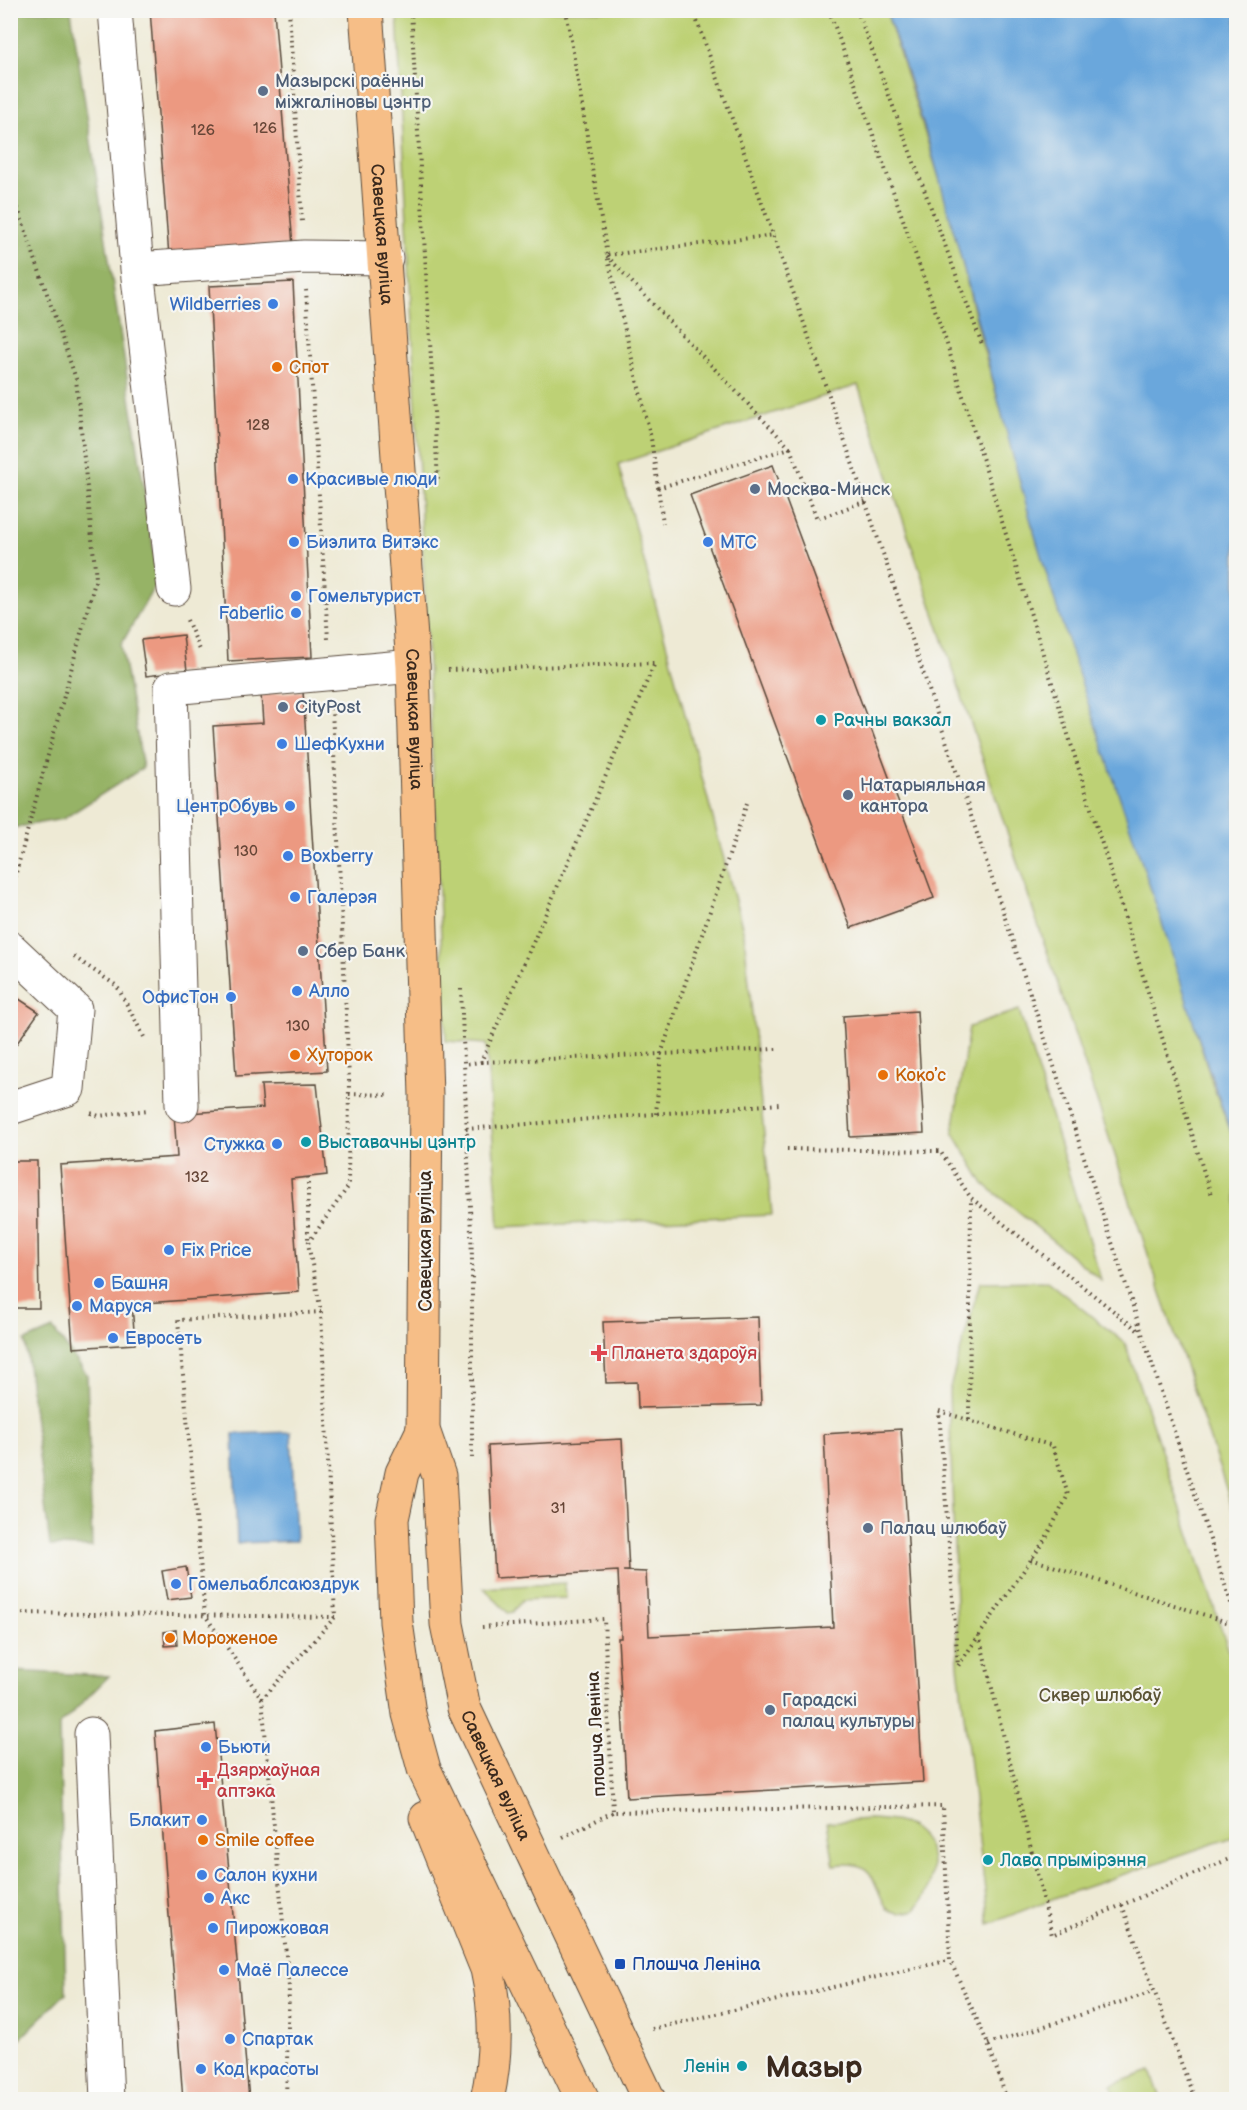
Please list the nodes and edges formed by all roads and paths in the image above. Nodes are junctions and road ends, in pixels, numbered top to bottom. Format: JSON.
{"nodes":[{"id":1,"x":115,"y":10,"type":"edge"},
{"id":2,"x":289,"y":10,"type":"edge"},
{"id":3,"x":366,"y":10,"type":"edge"},
{"id":4,"x":566,"y":10,"type":"edge"},
{"id":5,"x":693,"y":10,"type":"edge"},
{"id":6,"x":829,"y":10,"type":"edge"},
{"id":7,"x":857,"y":10,"type":"edge"},
{"id":8,"x":10,"y":185,"type":"edge"},
{"id":9,"x":775,"y":236,"type":"junction"},
{"id":10,"x":607,"y":255,"type":"junction"},
{"id":11,"x":304,"y":257,"type":"junction"},
{"id":12,"x":386,"y":258,"type":"junction"},
{"id":13,"x":137,"y":269,"type":"junction"},
{"id":14,"x":982,"y":344,"type":"dead end"},
{"id":15,"x":790,"y":448,"type":"junction"},
{"id":16,"x":658,"y":488,"type":"junction"},
{"id":17,"x":866,"y":501,"type":"junction"},
{"id":18,"x":663,"y":523,"type":"dead end"},
{"id":19,"x":174,"y":589,"type":"joint"},
{"id":20,"x":204,"y":659,"type":"dead end"},
{"id":21,"x":413,"y":666,"type":"junction"},
{"id":22,"x":447,"y":670,"type":"dead end"},
{"id":23,"x":330,"y":674,"type":"junction"},
{"id":24,"x":747,"y":803,"type":"dead end"},
{"id":25,"x":10,"y":882,"type":"edge"},
{"id":26,"x":14,"y":889,"type":"junction"},
{"id":27,"x":10,"y":895,"type":"edge"},
{"id":28,"x":10,"y":948,"type":"edge"},
{"id":29,"x":777,"y":1049,"type":"dead end"},
{"id":30,"x":661,"y":1054,"type":"junction"},
{"id":31,"x":481,"y":1062,"type":"junction"},
{"id":32,"x":464,"y":1064,"type":"dead end"},
{"id":33,"x":779,"y":1104,"type":"dead end"},
{"id":34,"x":182,"y":1105,"type":"dead end"},
{"id":35,"x":10,"y":1108,"type":"edge"},
{"id":36,"x":656,"y":1114,"type":"junction"},
{"id":37,"x":466,"y":1129,"type":"dead end"},
{"id":38,"x":787,"y":1149,"type":"dead end"},
{"id":39,"x":308,"y":1177,"type":"dead end"},
{"id":40,"x":1212,"y":1195,"type":"dead end"},
{"id":41,"x":971,"y":1198,"type":"junction"},
{"id":42,"x":308,"y":1243,"type":"junction"},
{"id":43,"x":321,"y":1312,"type":"junction"},
{"id":44,"x":1142,"y":1333,"type":"junction"},
{"id":45,"x":969,"y":1420,"type":"junction"},
{"id":46,"x":423,"y":1430,"type":"junction"},
{"id":47,"x":1031,"y":1559,"type":"junction"},
{"id":48,"x":10,"y":1613,"type":"edge"},
{"id":49,"x":204,"y":1615,"type":"junction"},
{"id":50,"x":335,"y":1617,"type":"junction"},
{"id":51,"x":1236,"y":1618,"type":"edge"},
{"id":52,"x":1236,"y":1625,"type":"edge"},
{"id":53,"x":979,"y":1635,"type":"junction"},
{"id":54,"x":482,"y":1638,"type":"dead end"},
{"id":55,"x":262,"y":1699,"type":"junction"},
{"id":56,"x":91,"y":1734,"type":"dead end"},
{"id":57,"x":424,"y":1769,"type":"junction"},
{"id":58,"x":613,"y":1812,"type":"junction"},
{"id":59,"x":555,"y":1840,"type":"dead end"},
{"id":60,"x":1236,"y":1856,"type":"edge"},
{"id":61,"x":1122,"y":1905,"type":"junction"},
{"id":62,"x":950,"y":1960,"type":"junction"},
{"id":63,"x":1153,"y":1992,"type":"junction"},
{"id":64,"x":645,"y":2030,"type":"dead end"},
{"id":65,"x":988,"y":2044,"type":"junction"},
{"id":66,"x":107,"y":2100,"type":"edge"},
{"id":67,"x":286,"y":2100,"type":"edge"},
{"id":68,"x":487,"y":2100,"type":"edge"},
{"id":69,"x":583,"y":2100,"type":"edge"},
{"id":70,"x":649,"y":2100,"type":"edge"},
{"id":71,"x":1007,"y":2100,"type":"edge"},
{"id":72,"x":1195,"y":2100,"type":"edge"}],
"edges":[{"from":1,"to":13,"type":"street"},
{"from":2,"to":11,"type":"path"},
{"from":3,"to":12,"type":"main road","name":"Савецкая вуліца"},
{"from":4,"to":10,"type":"path"},
{"from":5,"to":9,"type":"path"},
{"from":6,"to":40,"type":"path"},
{"from":7,"to":14,"type":"path"},
{"from":8,"to":26,"type":"path"},
{"from":9,"to":10,"type":"path"},
{"from":9,"to":17,"type":"path"},
{"from":10,"to":15,"type":"path"},
{"from":10,"to":16,"type":"path"},
{"from":11,"to":12,"type":"street"},
{"from":11,"to":13,"type":"street"},
{"from":11,"to":23,"type":"path"},
{"from":12,"to":21,"type":"main road","name":"Савецкая вуліца"},
{"from":13,"to":19,"type":"street"},
{"from":15,"to":16,"type":"path"},
{"from":15,"to":17,"type":"path"},
{"from":16,"to":18,"type":"path"},
{"from":17,"to":44,"type":"path"},
{"from":19,"to":20,"type":"path"},
{"from":21,"to":23,"type":"street"},
{"from":21,"to":46,"type":"main road","name":"Савецкая вуліца"},
{"from":22,"to":31,"type":"path"},
{"from":23,"to":34,"type":"street"},
{"from":23,"to":42,"type":"path"},
{"from":24,"to":30,"type":"path"},
{"from":25,"to":26,"type":"path"},
{"from":26,"to":27,"type":"path"},
{"from":28,"to":35,"type":"street"},
{"from":29,"to":30,"type":"path"},
{"from":30,"to":31,"type":"path"},
{"from":30,"to":36,"type":"path"},
{"from":31,"to":32,"type":"path"},
{"from":33,"to":36,"type":"path"},
{"from":36,"to":37,"type":"path"},
{"from":38,"to":41,"type":"path"},
{"from":39,"to":42,"type":"path"},
{"from":41,"to":44,"type":"path"},
{"from":41,"to":45,"type":"path"},
{"from":42,"to":43,"type":"path"},
{"from":43,"to":49,"type":"path"},
{"from":43,"to":50,"type":"path"},
{"from":44,"to":51,"type":"path"},
{"from":45,"to":47,"type":"path"},
{"from":45,"to":53,"type":"path"},
{"from":46,"to":57,"type":"main road","name":"Савецкая вуліца"},
{"from":46,"to":70,"type":"main road","name":"Савецкая вуліца"},
{"from":47,"to":52,"type":"path"},
{"from":47,"to":53,"type":"path"},
{"from":48,"to":49,"type":"path"},
{"from":49,"to":50,"type":"path"},
{"from":49,"to":55,"type":"path"},
{"from":50,"to":55,"type":"path"},
{"from":53,"to":61,"type":"path"},
{"from":54,"to":58,"type":"path","name":"плошча Леніна"},
{"from":55,"to":67,"type":"path"},
{"from":56,"to":66,"type":"street"},
{"from":57,"to":68,"type":"main road"},
{"from":57,"to":69,"type":"main road","name":"Савецкая вуліца"},
{"from":58,"to":59,"type":"path"},
{"from":58,"to":62,"type":"path","name":"плошча Леніна"},
{"from":60,"to":61,"type":"path"},
{"from":61,"to":63,"type":"path"},
{"from":62,"to":64,"type":"path"},
{"from":62,"to":65,"type":"path","name":"плошча Леніна"},
{"from":63,"to":65,"type":"path"},
{"from":63,"to":72,"type":"path"},
{"from":65,"to":71,"type":"path","name":"плошча Леніна"}]}
